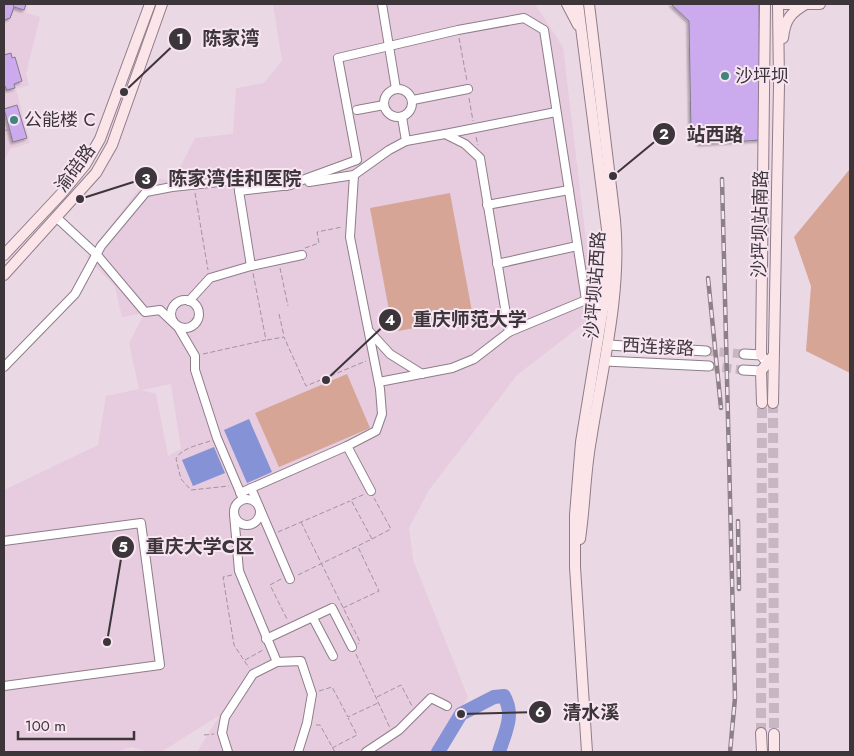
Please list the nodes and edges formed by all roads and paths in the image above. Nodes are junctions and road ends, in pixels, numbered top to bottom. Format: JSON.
{"nodes":[{"id":1,"x":150,"y":4,"type":"edge"},
{"id":2,"x":162,"y":4,"type":"edge"},
{"id":3,"x":382,"y":4,"type":"edge"},
{"id":4,"x":567,"y":4,"type":"edge"},
{"id":5,"x":578,"y":4,"type":"edge"},
{"id":6,"x":589,"y":4,"type":"edge"},
{"id":7,"x":764,"y":4,"type":"edge"},
{"id":8,"x":778,"y":4,"type":"edge"},
{"id":9,"x":784,"y":4,"type":"edge"},
{"id":10,"x":806,"y":4,"type":"edge"},
{"id":11,"x":820,"y":4,"type":"edge"},
{"id":12,"x":582,"y":40,"type":"junction"},
{"id":13,"x":388,"y":46,"type":"junction"},
{"id":14,"x":779,"y":85,"type":"junction"},
{"id":15,"x":396,"y":89,"type":"junction"},
{"id":16,"x":468,"y":89,"type":"dead end"},
{"id":17,"x":413,"y":100,"type":"junction"},
{"id":18,"x":384,"y":105,"type":"junction"},
{"id":19,"x":358,"y":110,"type":"dead end"},
{"id":20,"x":556,"y":112,"type":"junction"},
{"id":21,"x":402,"y":117,"type":"junction"},
{"id":22,"x":9,"y":129,"type":"dead end"},
{"id":23,"x":4,"y":131,"type":"edge"},
{"id":24,"x":445,"y":134,"type":"junction"},
{"id":25,"x":406,"y":142,"type":"junction"},
{"id":26,"x":354,"y":175,"type":"junction"},
{"id":27,"x":193,"y":185,"type":"junction"},
{"id":28,"x":286,"y":186,"type":"junction"},
{"id":29,"x":569,"y":190,"type":"junction"},
{"id":30,"x":239,"y":191,"type":"junction"},
{"id":31,"x":487,"y":205,"type":"junction"},
{"id":32,"x":57,"y":218,"type":"junction"},
{"id":33,"x":350,"y":225,"type":"junction"},
{"id":34,"x":577,"y":246,"type":"junction"},
{"id":35,"x":4,"y":255,"type":"edge"},
{"id":36,"x":97,"y":255,"type":"junction"},
{"id":37,"x":302,"y":255,"type":"joint"},
{"id":38,"x":279,"y":260,"type":"junction"},
{"id":39,"x":497,"y":264,"type":"junction"},
{"id":40,"x":251,"y":266,"type":"junction"},
{"id":41,"x":4,"y":275,"type":"edge"},
{"id":42,"x":210,"y":278,"type":"junction"},
{"id":43,"x":586,"y":300,"type":"junction"},
{"id":44,"x":189,"y":301,"type":"junction"},
{"id":45,"x":288,"y":306,"type":"dead end"},
{"id":46,"x":604,"y":309,"type":"junction"},
{"id":47,"x":279,"y":314,"type":"dead end"},
{"id":48,"x":178,"y":326,"type":"junction"},
{"id":49,"x":368,"y":330,"type":"junction"},
{"id":50,"x":509,"y":332,"type":"junction"},
{"id":51,"x":284,"y":337,"type":"junction"},
{"id":52,"x":266,"y":340,"type":"junction"},
{"id":53,"x":608,"y":346,"type":"junction"},
{"id":54,"x":706,"y":351,"type":"tunnel mouth"},
{"id":55,"x":744,"y":354,"type":"tunnel mouth"},
{"id":56,"x":195,"y":356,"type":"junction"},
{"id":57,"x":374,"y":358,"type":"junction"},
{"id":58,"x":605,"y":361,"type":"junction"},
{"id":59,"x":767,"y":364,"type":"junction"},
{"id":60,"x":709,"y":366,"type":"tunnel mouth"},
{"id":61,"x":4,"y":367,"type":"edge"},
{"id":62,"x":743,"y":370,"type":"tunnel mouth"},
{"id":63,"x":422,"y":374,"type":"junction"},
{"id":64,"x":379,"y":382,"type":"junction"},
{"id":65,"x":762,"y":403,"type":"tunnel mouth"},
{"id":66,"x":773,"y":403,"type":"tunnel mouth"},
{"id":67,"x":217,"y":438,"type":"junction"},
{"id":68,"x":347,"y":446,"type":"junction"},
{"id":69,"x":250,"y":488,"type":"junction"},
{"id":70,"x":371,"y":491,"type":"junction"},
{"id":71,"x":240,"y":493,"type":"junction"},
{"id":72,"x":351,"y":500,"type":"junction"},
{"id":73,"x":258,"y":506,"type":"junction"},
{"id":74,"x":234,"y":514,"type":"junction"},
{"id":75,"x":301,"y":522,"type":"junction"},
{"id":76,"x":271,"y":536,"type":"junction"},
{"id":77,"x":372,"y":539,"type":"junction"},
{"id":78,"x":4,"y":541,"type":"edge"},
{"id":79,"x":357,"y":546,"type":"junction"},
{"id":80,"x":321,"y":563,"type":"junction"},
{"id":81,"x":575,"y":567,"type":"junction"},
{"id":82,"x":240,"y":572,"type":"junction"},
{"id":83,"x":290,"y":578,"type":"joint"},
{"id":84,"x":282,"y":579,"type":"dead end"},
{"id":85,"x":313,"y":618,"type":"junction"},
{"id":86,"x":292,"y":628,"type":"junction"},
{"id":87,"x":268,"y":643,"type":"junction"},
{"id":88,"x":352,"y":647,"type":"joint"},
{"id":89,"x":333,"y":656,"type":"dead end"},
{"id":90,"x":244,"y":660,"type":"junction"},
{"id":91,"x":277,"y":662,"type":"junction"},
{"id":92,"x":253,"y":674,"type":"junction"},
{"id":93,"x":4,"y":686,"type":"edge"},
{"id":94,"x":312,"y":694,"type":"junction"},
{"id":95,"x":376,"y":697,"type":"junction"},
{"id":96,"x":378,"y":702,"type":"junction"},
{"id":97,"x":447,"y":706,"type":"dead end"},
{"id":98,"x":416,"y":713,"type":"junction"},
{"id":99,"x":348,"y":717,"type":"junction"},
{"id":100,"x":307,"y":724,"type":"junction"},
{"id":101,"x":761,"y":733,"type":"tunnel mouth"},
{"id":102,"x":222,"y":734,"type":"junction"},
{"id":103,"x":393,"y":734,"type":"junction"},
{"id":104,"x":774,"y":734,"type":"tunnel mouth"},
{"id":105,"x":204,"y":735,"type":"dead end"},
{"id":106,"x":332,"y":748,"type":"junction"},
{"id":107,"x":228,"y":752,"type":"edge"},
{"id":108,"x":298,"y":752,"type":"edge"},
{"id":109,"x":335,"y":752,"type":"edge"},
{"id":110,"x":366,"y":752,"type":"edge"},
{"id":111,"x":587,"y":752,"type":"edge"},
{"id":112,"x":762,"y":752,"type":"edge"},
{"id":113,"x":774,"y":752,"type":"edge"}],
"edges":[{"from":1,"to":35,"type":"main road","name":"渝碚路"},
{"from":2,"to":32,"type":"main road","name":"渝碚路"},
{"from":3,"to":13,"type":"street"},
{"from":4,"to":12,"type":"main road"},
{"from":5,"to":12,"type":"main road"},
{"from":6,"to":53,"type":"main road","name":"沙坪坝站西路"},
{"from":7,"to":59,"type":"main road","name":"沙坪坝站南路"},
{"from":8,"to":14,"type":"main road","name":"沙坪坝站南路"},
{"from":9,"to":10,"type":"main road"},
{"from":10,"to":11,"type":"main road"},
{"from":10,"to":14,"type":"main road"},
{"from":12,"to":46,"type":"main road","name":"沙坪坝站西路"},
{"from":13,"to":15,"type":"street"},
{"from":13,"to":20,"type":"street"},
{"from":13,"to":28,"type":"street"},
{"from":14,"to":59,"type":"main road","name":"沙坪坝站南路"},
{"from":15,"to":17,"type":"street"},
{"from":15,"to":18,"type":"street"},
{"from":16,"to":17,"type":"street"},
{"from":17,"to":21,"type":"street"},
{"from":18,"to":19,"type":"street"},
{"from":18,"to":21,"type":"street"},
{"from":20,"to":24,"type":"street"},
{"from":20,"to":29,"type":"street"},
{"from":21,"to":25,"type":"street"},
{"from":22,"to":23,"type":"path"},
{"from":24,"to":25,"type":"street"},
{"from":24,"to":31,"type":"street"},
{"from":25,"to":26,"type":"street"},
{"from":26,"to":28,"type":"street"},
{"from":26,"to":33,"type":"street"},
{"from":27,"to":30,"type":"street"},
{"from":27,"to":36,"type":"street"},
{"from":27,"to":42,"type":"path"},
{"from":28,"to":30,"type":"street"},
{"from":29,"to":31,"type":"street"},
{"from":29,"to":34,"type":"street"},
{"from":30,"to":40,"type":"street"},
{"from":31,"to":39,"type":"street"},
{"from":32,"to":36,"type":"street"},
{"from":32,"to":41,"type":"main road","name":"渝碚路"},
{"from":33,"to":37,"type":"path"},
{"from":33,"to":49,"type":"street"},
{"from":34,"to":39,"type":"street"},
{"from":34,"to":43,"type":"street"},
{"from":36,"to":48,"type":"street"},
{"from":36,"to":61,"type":"street"},
{"from":37,"to":38,"type":"street"},
{"from":38,"to":40,"type":"street"},
{"from":38,"to":45,"type":"path"},
{"from":39,"to":50,"type":"street"},
{"from":40,"to":42,"type":"street"},
{"from":40,"to":52,"type":"path"},
{"from":42,"to":44,"type":"street"},
{"from":43,"to":46,"type":"street"},
{"from":43,"to":50,"type":"street"},
{"from":44,"to":48,"type":"street"},
{"from":44,"to":48,"type":"street"},
{"from":46,"to":81,"type":"main road","name":"沙坪坝站西路"},
{"from":47,"to":51,"type":"path"},
{"from":48,"to":56,"type":"street"},
{"from":49,"to":57,"type":"street"},
{"from":49,"to":63,"type":"street"},
{"from":50,"to":63,"type":"street"},
{"from":51,"to":52,"type":"path"},
{"from":51,"to":57,"type":"path"},
{"from":52,"to":56,"type":"path"},
{"from":53,"to":54,"type":"street","name":"西连接路"},
{"from":53,"to":58,"type":"main road","name":"沙坪坝站西路"},
{"from":55,"to":59,"type":"street"},
{"from":56,"to":67,"type":"street"},
{"from":57,"to":64,"type":"street"},
{"from":58,"to":60,"type":"street","name":"西连接路"},
{"from":58,"to":81,"type":"main road","name":"沙坪坝站西路"},
{"from":59,"to":62,"type":"street"},
{"from":59,"to":65,"type":"main road","name":"沙坪坝站南路"},
{"from":59,"to":66,"type":"main road","name":"沙坪坝站南路"},
{"from":63,"to":64,"type":"street"},
{"from":64,"to":68,"type":"street"},
{"from":67,"to":71,"type":"street"},
{"from":67,"to":71,"type":"path"},
{"from":68,"to":69,"type":"street"},
{"from":68,"to":70,"type":"street"},
{"from":69,"to":71,"type":"street"},
{"from":69,"to":73,"type":"street"},
{"from":70,"to":72,"type":"path"},
{"from":70,"to":77,"type":"path"},
{"from":71,"to":73,"type":"street"},
{"from":71,"to":74,"type":"street"},
{"from":72,"to":75,"type":"path"},
{"from":72,"to":77,"type":"path"},
{"from":73,"to":74,"type":"street"},
{"from":73,"to":76,"type":"street"},
{"from":74,"to":82,"type":"street"},
{"from":75,"to":76,"type":"path"},
{"from":75,"to":80,"type":"path"},
{"from":76,"to":83,"type":"street"},
{"from":77,"to":79,"type":"path"},
{"from":78,"to":93,"type":"street"},
{"from":79,"to":80,"type":"path"},
{"from":79,"to":80,"type":"path"},
{"from":80,"to":83,"type":"path"},
{"from":81,"to":111,"type":"main road","name":"沙坪坝站西路"},
{"from":82,"to":87,"type":"street"},
{"from":82,"to":90,"type":"path"},
{"from":84,"to":86,"type":"path"},
{"from":85,"to":86,"type":"street"},
{"from":85,"to":88,"type":"street"},
{"from":85,"to":89,"type":"street"},
{"from":86,"to":87,"type":"street"},
{"from":87,"to":90,"type":"path"},
{"from":87,"to":91,"type":"street"},
{"from":88,"to":95,"type":"path"},
{"from":90,"to":92,"type":"path"},
{"from":91,"to":92,"type":"street"},
{"from":91,"to":94,"type":"street"},
{"from":92,"to":102,"type":"street"},
{"from":94,"to":99,"type":"path"},
{"from":94,"to":100,"type":"street"},
{"from":95,"to":96,"type":"path"},
{"from":95,"to":98,"type":"path"},
{"from":96,"to":99,"type":"path"},
{"from":96,"to":103,"type":"path"},
{"from":97,"to":98,"type":"street"},
{"from":98,"to":103,"type":"street"},
{"from":99,"to":106,"type":"path"},
{"from":100,"to":106,"type":"path"},
{"from":100,"to":108,"type":"street"},
{"from":101,"to":112,"type":"main road"},
{"from":102,"to":105,"type":"path"},
{"from":102,"to":107,"type":"street"},
{"from":103,"to":110,"type":"street"},
{"from":104,"to":113,"type":"main road"},
{"from":106,"to":109,"type":"path"}]}
